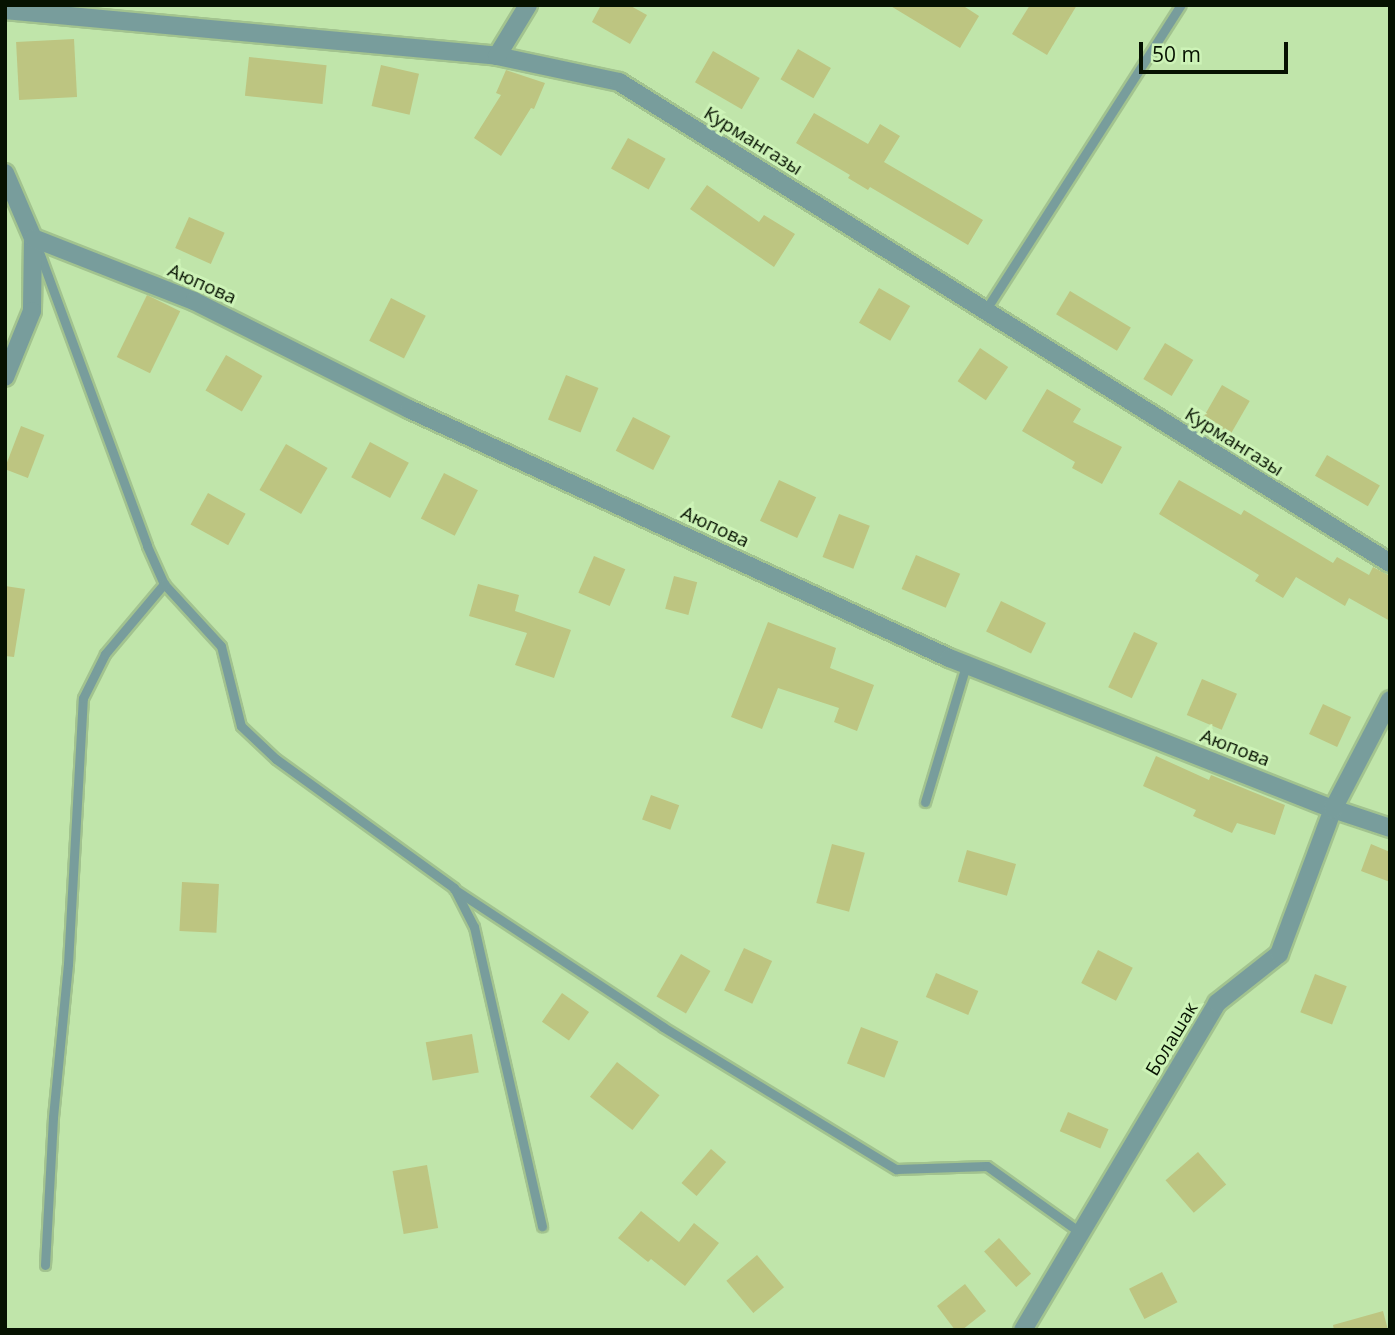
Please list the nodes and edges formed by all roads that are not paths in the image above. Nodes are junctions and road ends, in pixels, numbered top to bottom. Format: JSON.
{"nodes":[{"id":1,"x":528,"y":5,"type":"edge"},
{"id":2,"x":1181,"y":5,"type":"edge"},
{"id":3,"x":5,"y":10,"type":"edge"},
{"id":4,"x":497,"y":56,"type":"junction"},
{"id":5,"x":5,"y":173,"type":"edge"},
{"id":6,"x":33,"y":237,"type":"junction"},
{"id":7,"x":985,"y":311,"type":"junction"},
{"id":8,"x":5,"y":377,"type":"edge"},
{"id":9,"x":1390,"y":563,"type":"edge"},
{"id":10,"x":164,"y":584,"type":"junction"},
{"id":11,"x":966,"y":665,"type":"junction"},
{"id":12,"x":1390,"y":700,"type":"edge"},
{"id":13,"x":925,"y":802,"type":"dead end"},
{"id":14,"x":1333,"y":809,"type":"junction"},
{"id":15,"x":1390,"y":828,"type":"edge"},
{"id":16,"x":454,"y":888,"type":"junction"},
{"id":17,"x":542,"y":1226,"type":"dead end"},
{"id":18,"x":1081,"y":1233,"type":"junction"},
{"id":19,"x":45,"y":1265,"type":"dead end"},
{"id":20,"x":1023,"y":1330,"type":"edge"}],
"edges":[{"from":1,"to":4,"type":"street"},
{"from":2,"to":7,"type":"lane"},
{"from":3,"to":4,"type":"street","name":"Курмангазы"},
{"from":4,"to":7,"type":"street","name":"Курмангазы"},
{"from":5,"to":6,"type":"street"},
{"from":6,"to":8,"type":"street"},
{"from":6,"to":10,"type":"lane"},
{"from":6,"to":11,"type":"street","name":"Аюпова"},
{"from":7,"to":9,"type":"street","name":"Курмангазы"},
{"from":10,"to":16,"type":"lane"},
{"from":10,"to":19,"type":"lane"},
{"from":11,"to":13,"type":"lane"},
{"from":11,"to":14,"type":"street","name":"Аюпова"},
{"from":12,"to":14,"type":"street","name":"Болашак"},
{"from":14,"to":15,"type":"street","name":"Аюпова"},
{"from":14,"to":18,"type":"street","name":"Болашак"},
{"from":16,"to":17,"type":"lane"},
{"from":16,"to":18,"type":"lane"},
{"from":18,"to":20,"type":"street","name":"Болашак"}]}
